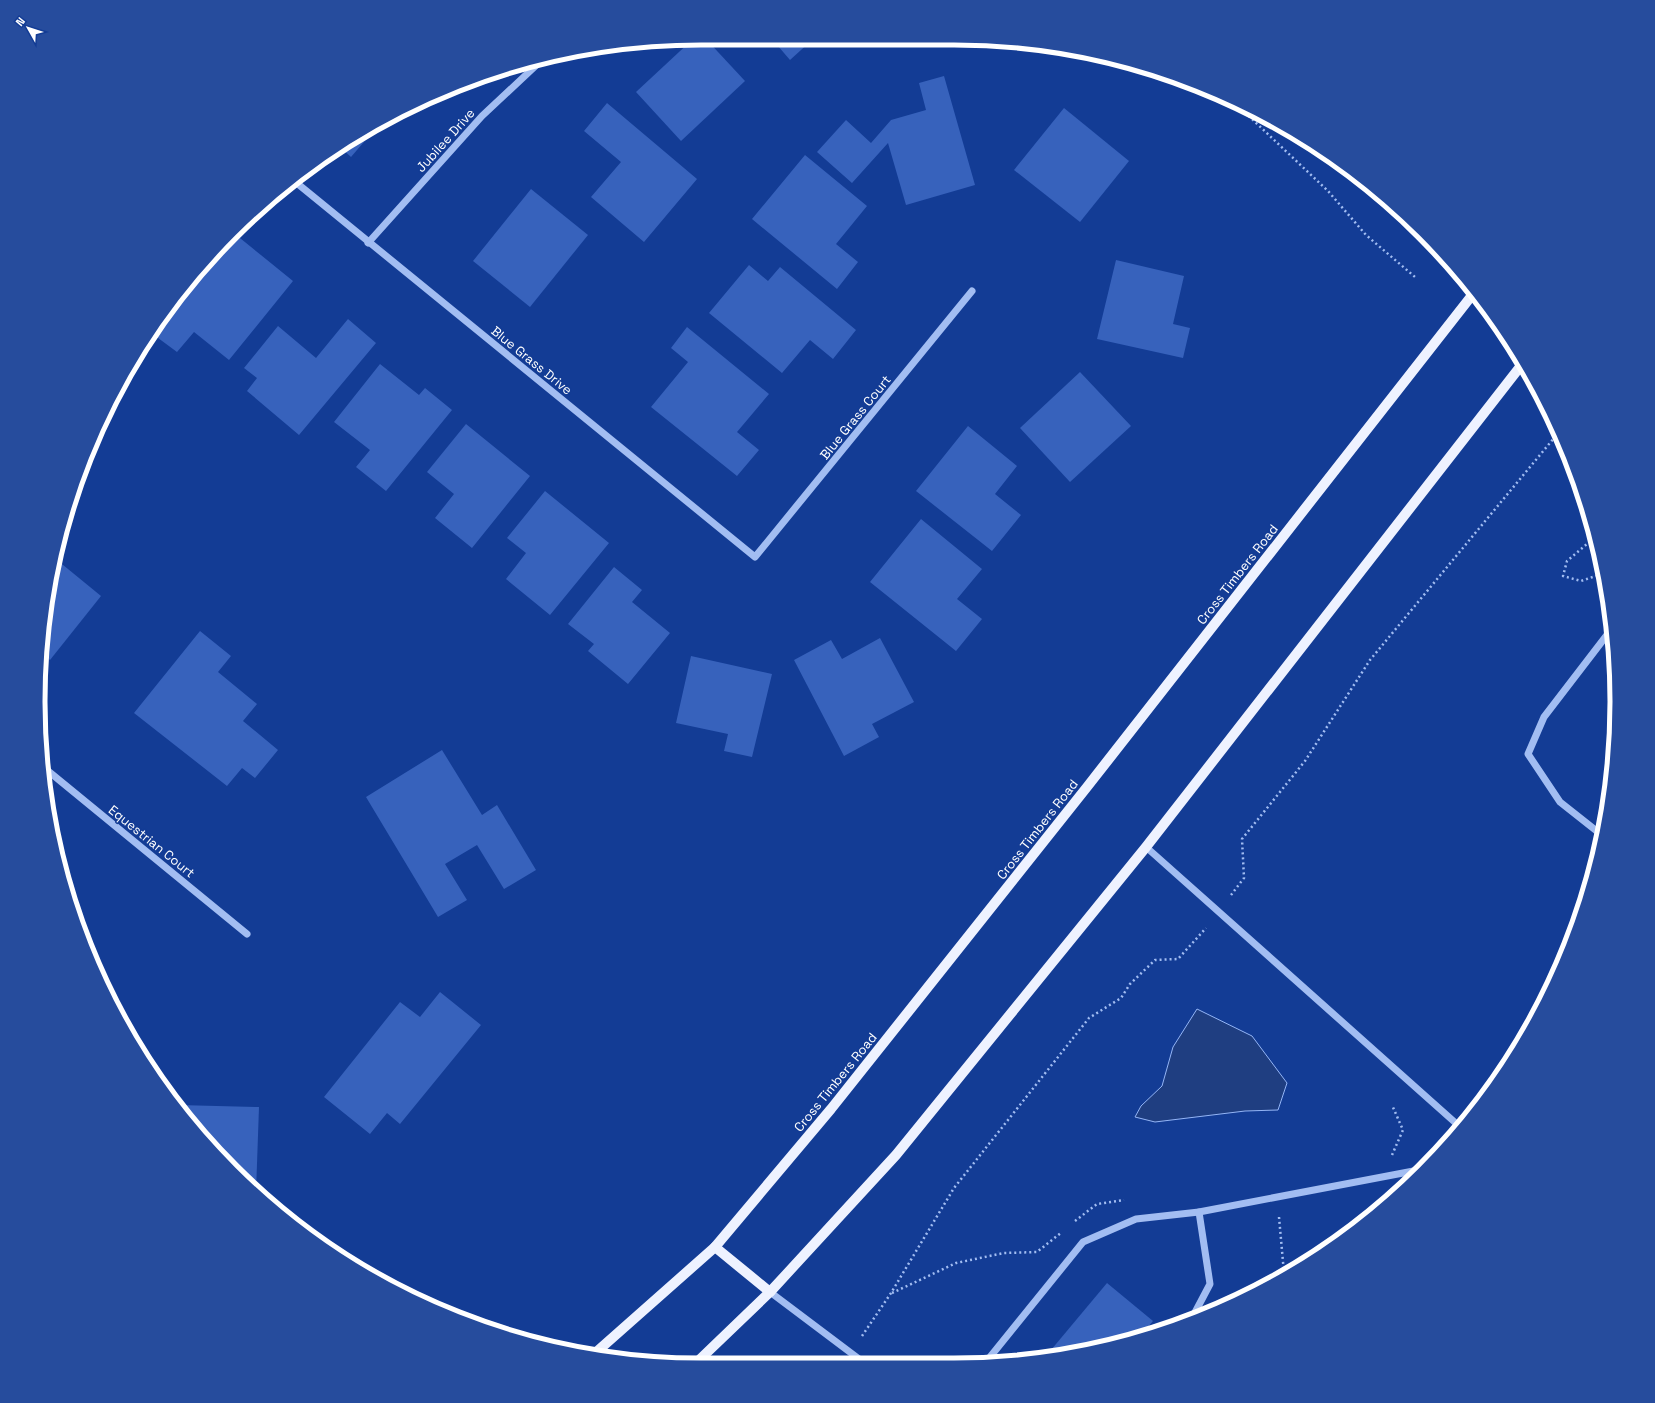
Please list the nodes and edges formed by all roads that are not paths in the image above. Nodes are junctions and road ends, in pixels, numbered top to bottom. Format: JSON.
{"nodes":[{"id":1,"x":535,"y":66,"type":"edge"},
{"id":2,"x":298,"y":184,"type":"edge"},
{"id":3,"x":368,"y":243,"type":"junction"},
{"id":4,"x":972,"y":291,"type":"dead end"},
{"id":5,"x":1471,"y":298,"type":"edge"},
{"id":6,"x":1519,"y":368,"type":"edge"},
{"id":7,"x":756,"y":557,"type":"joint"},
{"id":8,"x":1606,"y":636,"type":"edge"},
{"id":9,"x":49,"y":772,"type":"edge"},
{"id":10,"x":1597,"y":831,"type":"edge"},
{"id":11,"x":1146,"y":847,"type":"junction"},
{"id":12,"x":247,"y":934,"type":"dead end"},
{"id":13,"x":1456,"y":1123,"type":"edge"},
{"id":14,"x":1412,"y":1171,"type":"edge"},
{"id":15,"x":1199,"y":1212,"type":"junction"},
{"id":16,"x":715,"y":1246,"type":"junction"},
{"id":17,"x":770,"y":1292,"type":"junction"},
{"id":18,"x":1195,"y":1312,"type":"edge"},
{"id":19,"x":599,"y":1349,"type":"edge"},
{"id":20,"x":990,"y":1357,"type":"edge"},
{"id":21,"x":701,"y":1358,"type":"edge"},
{"id":22,"x":858,"y":1358,"type":"edge"}],
"edges":[{"from":1,"to":3,"type":"street","name":"Jubilee Drive"},
{"from":2,"to":3,"type":"street","name":"Blue Grass Drive"},
{"from":3,"to":7,"type":"street","name":"Blue Grass Drive"},
{"from":4,"to":7,"type":"street","name":"Blue Grass Court"},
{"from":5,"to":16,"type":"main road","name":"Cross Timbers Road"},
{"from":6,"to":11,"type":"main road"},
{"from":8,"to":10,"type":"street"},
{"from":9,"to":12,"type":"street","name":"Equestrian Court"},
{"from":11,"to":13,"type":"street"},
{"from":11,"to":17,"type":"main road"},
{"from":14,"to":15,"type":"street"},
{"from":15,"to":18,"type":"street"},
{"from":15,"to":20,"type":"street"},
{"from":16,"to":17,"type":"main road"},
{"from":16,"to":19,"type":"main road","name":"Cross Timbers Road"},
{"from":17,"to":21,"type":"main road"},
{"from":17,"to":22,"type":"street"}]}
